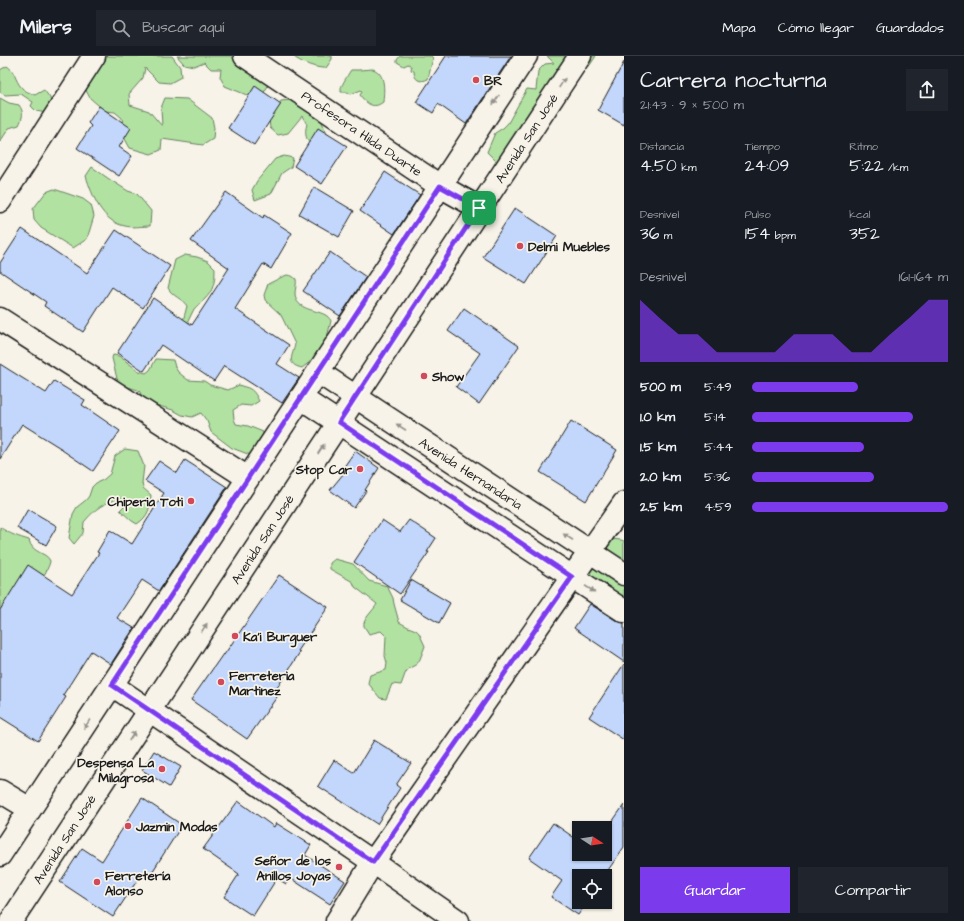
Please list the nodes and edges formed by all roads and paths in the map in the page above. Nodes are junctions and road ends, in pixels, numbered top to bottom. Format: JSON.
{"nodes":[{"id":1,"x":94,"y":56,"type":"edge"},
{"id":2,"x":246,"y":56,"type":"edge"},
{"id":3,"x":526,"y":56,"type":"edge"},
{"id":4,"x":580,"y":56,"type":"edge"},
{"id":5,"x":440,"y":186,"type":"junction"},
{"id":6,"x":0,"y":201,"type":"edge"},
{"id":7,"x":479,"y":208,"type":"junction"},
{"id":8,"x":0,"y":319,"type":"edge"},
{"id":9,"x":318,"y":372,"type":"junction"},
{"id":10,"x":355,"y":397,"type":"junction"},
{"id":11,"x":301,"y":398,"type":"junction"},
{"id":12,"x":339,"y":422,"type":"junction"},
{"id":13,"x":248,"y":478,"type":"junction"},
{"id":14,"x":624,"y":503,"type":"edge"},
{"id":15,"x":591,"y":552,"type":"junction"},
{"id":16,"x":624,"y":574,"type":"edge"},
{"id":17,"x":572,"y":577,"type":"junction"},
{"id":18,"x":624,"y":611,"type":"edge"},
{"id":19,"x":112,"y":685,"type":"junction"},
{"id":20,"x":149,"y":711,"type":"junction"},
{"id":21,"x":0,"y":791,"type":"edge"},
{"id":22,"x":30,"y":809,"type":"junction"},
{"id":23,"x":0,"y":855,"type":"edge"},
{"id":24,"x":373,"y":862,"type":"junction"},
{"id":25,"x":11,"y":921,"type":"edge"},
{"id":26,"x":337,"y":921,"type":"edge"},
{"id":27,"x":458,"y":921,"type":"edge"}],
"edges":[{"from":1,"to":6,"type":"street"},
{"from":2,"to":5,"type":"street","name":"Profesora Hilda Duarte"},
{"from":3,"to":5,"type":"street","one_way":true},
{"from":7,"to":4,"type":"street","name":"Avenida San José","one_way":true},
{"from":5,"to":7,"type":"street","name":"Profesora Hilda Duarte"},
{"from":5,"to":9,"type":"street"},
{"from":7,"to":10,"type":"street","name":"Avenida San José"},
{"from":8,"to":13,"type":"street"},
{"from":9,"to":10,"type":"street","name":"Avenida Hernandaria"},
{"from":9,"to":11,"type":"street"},
{"from":10,"to":12,"type":"street","name":"Avenida San José"},
{"from":15,"to":10,"type":"street","name":"Avenida Hernandaria","one_way":true},
{"from":11,"to":12,"type":"street"},
{"from":11,"to":13,"type":"street"},
{"from":12,"to":17,"type":"street"},
{"from":20,"to":12,"type":"street","name":"Avenida San José","one_way":true},
{"from":13,"to":19,"type":"street"},
{"from":14,"to":15,"type":"street"},
{"from":15,"to":16,"type":"street","name":"Avenida Hernandaria"},
{"from":15,"to":17,"type":"street"},
{"from":17,"to":18,"type":"street","one_way":true},
{"from":17,"to":24,"type":"street"},
{"from":19,"to":20,"type":"street"},
{"from":19,"to":22,"type":"street","one_way":true},
{"from":20,"to":24,"type":"street"},
{"from":25,"to":20,"type":"street","name":"Avenida San José","one_way":true},
{"from":21,"to":22,"type":"street"},
{"from":22,"to":23,"type":"street"},
{"from":24,"to":26,"type":"street"},
{"from":24,"to":27,"type":"street"}]}
